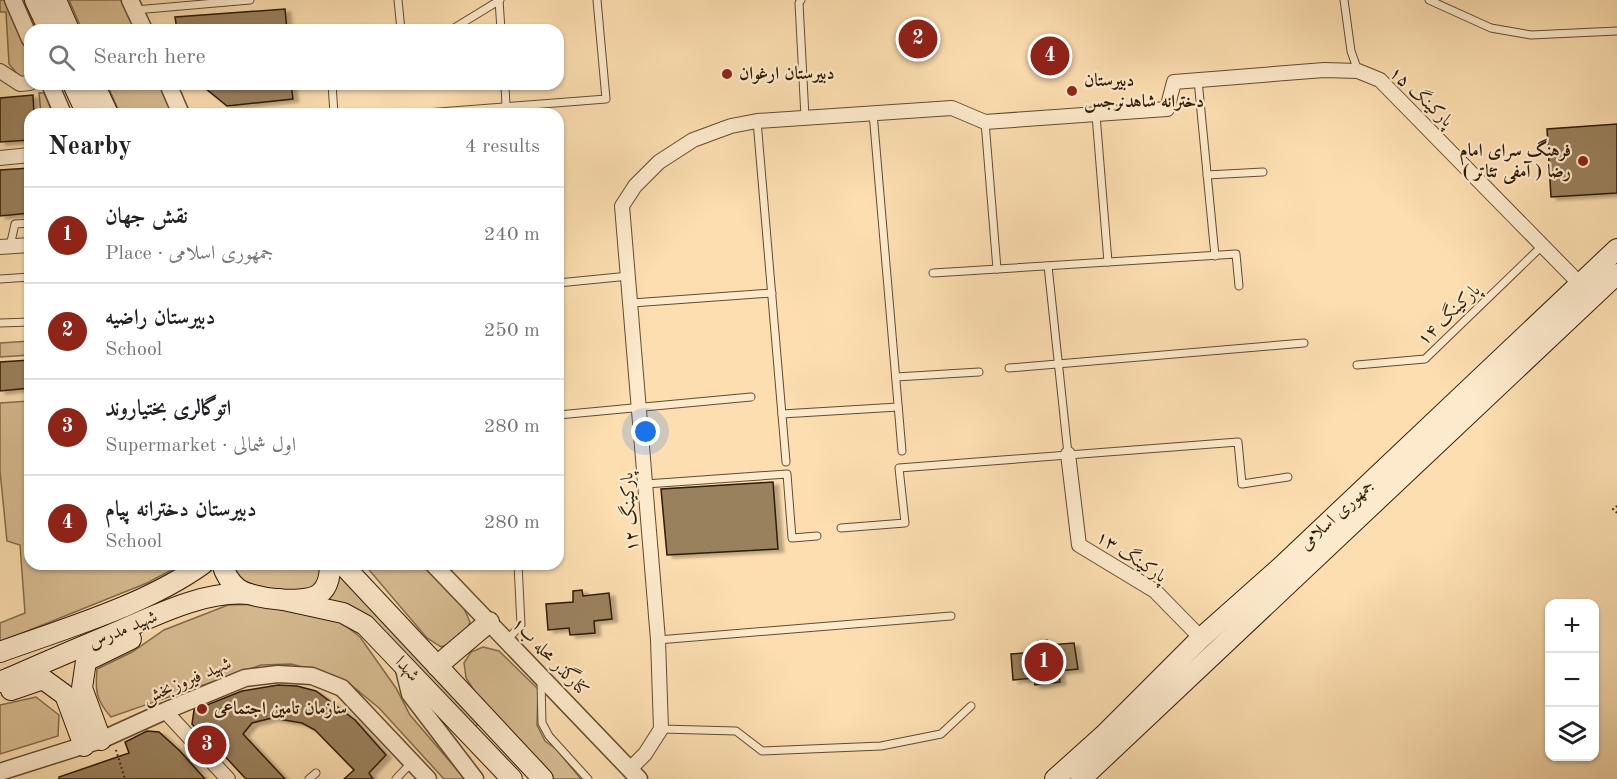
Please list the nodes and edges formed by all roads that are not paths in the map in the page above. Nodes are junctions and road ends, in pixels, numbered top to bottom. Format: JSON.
{"nodes":[{"id":1,"x":14,"y":0,"type":"edge"},
{"id":2,"x":35,"y":0,"type":"edge"},
{"id":3,"x":56,"y":0,"type":"edge"},
{"id":4,"x":250,"y":0,"type":"edge"},
{"id":5,"x":398,"y":0,"type":"edge"},
{"id":6,"x":500,"y":0,"type":"edge"},
{"id":7,"x":597,"y":0,"type":"edge"},
{"id":8,"x":801,"y":0,"type":"edge"},
{"id":9,"x":1344,"y":0,"type":"edge"},
{"id":10,"x":1429,"y":0,"type":"edge"},
{"id":11,"x":132,"y":5,"type":"edge"},
{"id":12,"x":24,"y":24,"type":"edge"},
{"id":13,"x":46,"y":24,"type":"edge"},
{"id":14,"x":66,"y":24,"type":"edge"},
{"id":15,"x":141,"y":24,"type":"edge"},
{"id":16,"x":400,"y":24,"type":"edge"},
{"id":17,"x":461,"y":24,"type":"edge"},
{"id":18,"x":501,"y":24,"type":"edge"},
{"id":19,"x":1617,"y":30,"type":"edge"},
{"id":20,"x":0,"y":71,"type":"edge"},
{"id":21,"x":1358,"y":71,"type":"junction"},
{"id":22,"x":1198,"y":80,"type":"junction"},
{"id":23,"x":24,"y":84,"type":"edge"},
{"id":24,"x":53,"y":90,"type":"edge"},
{"id":25,"x":76,"y":90,"type":"edge"},
{"id":26,"x":97,"y":90,"type":"edge"},
{"id":27,"x":171,"y":90,"type":"edge"},
{"id":28,"x":332,"y":90,"type":"edge"},
{"id":29,"x":505,"y":90,"type":"edge"},
{"id":30,"x":506,"y":107,"type":"junction"},
{"id":31,"x":60,"y":108,"type":"edge"},
{"id":32,"x":84,"y":108,"type":"edge"},
{"id":33,"x":105,"y":108,"type":"edge"},
{"id":34,"x":179,"y":108,"type":"edge"},
{"id":35,"x":334,"y":108,"type":"edge"},
{"id":36,"x":494,"y":108,"type":"edge"},
{"id":37,"x":873,"y":113,"type":"junction"},
{"id":38,"x":1096,"y":115,"type":"junction"},
{"id":39,"x":805,"y":117,"type":"junction"},
{"id":40,"x":757,"y":121,"type":"junction"},
{"id":41,"x":985,"y":122,"type":"junction"},
{"id":42,"x":24,"y":156,"type":"edge"},
{"id":43,"x":0,"y":158,"type":"edge"},
{"id":44,"x":1263,"y":172,"type":"dead end"},
{"id":45,"x":1208,"y":175,"type":"junction"},
{"id":46,"x":24,"y":223,"type":"edge"},
{"id":47,"x":24,"y":244,"type":"edge"},
{"id":48,"x":1543,"y":245,"type":"junction"},
{"id":49,"x":5,"y":246,"type":"edge"},
{"id":50,"x":1617,"y":249,"type":"edge"},
{"id":51,"x":1215,"y":255,"type":"junction"},
{"id":52,"x":1108,"y":262,"type":"junction"},
{"id":53,"x":1048,"y":266,"type":"junction"},
{"id":54,"x":998,"y":269,"type":"junction"},
{"id":55,"x":933,"y":273,"type":"dead end"},
{"id":56,"x":1617,"y":274,"type":"edge"},
{"id":57,"x":629,"y":276,"type":"junction"},
{"id":58,"x":24,"y":277,"type":"edge"},
{"id":59,"x":0,"y":279,"type":"edge"},
{"id":60,"x":564,"y":282,"type":"edge"},
{"id":61,"x":1581,"y":285,"type":"junction"},
{"id":62,"x":1239,"y":286,"type":"dead end"},
{"id":63,"x":771,"y":293,"type":"junction"},
{"id":64,"x":632,"y":303,"type":"junction"},
{"id":65,"x":24,"y":322,"type":"edge"},
{"id":66,"x":0,"y":323,"type":"edge"},
{"id":67,"x":1304,"y":343,"type":"dead end"},
{"id":68,"x":1059,"y":365,"type":"junction"},
{"id":69,"x":1357,"y":365,"type":"dead end"},
{"id":70,"x":1009,"y":368,"type":"dead end"},
{"id":71,"x":979,"y":372,"type":"dead end"},
{"id":72,"x":896,"y":377,"type":"junction"},
{"id":73,"x":1483,"y":388,"type":"junction"},
{"id":74,"x":751,"y":397,"type":"dead end"},
{"id":75,"x":898,"y":407,"type":"junction"},
{"id":76,"x":640,"y":408,"type":"junction"},
{"id":77,"x":564,"y":414,"type":"edge"},
{"id":78,"x":782,"y":414,"type":"junction"},
{"id":79,"x":902,"y":451,"type":"dead end"},
{"id":80,"x":1068,"y":454,"type":"junction"},
{"id":81,"x":786,"y":462,"type":"dead end"},
{"id":82,"x":1288,"y":477,"type":"dead end"},
{"id":83,"x":646,"y":484,"type":"junction"},
{"id":84,"x":841,"y":528,"type":"dead end"},
{"id":85,"x":817,"y":536,"type":"dead end"},
{"id":86,"x":194,"y":570,"type":"edge"},
{"id":87,"x":224,"y":570,"type":"edge"},
{"id":88,"x":329,"y":570,"type":"edge"},
{"id":89,"x":348,"y":570,"type":"edge"},
{"id":90,"x":439,"y":570,"type":"edge"},
{"id":91,"x":518,"y":570,"type":"edge"},
{"id":92,"x":249,"y":594,"type":"junction"},
{"id":93,"x":279,"y":599,"type":"junction"},
{"id":94,"x":159,"y":614,"type":"junction"},
{"id":95,"x":951,"y":616,"type":"dead end"},
{"id":96,"x":489,"y":622,"type":"junction"},
{"id":97,"x":1201,"y":638,"type":"junction"},
{"id":98,"x":507,"y":640,"type":"junction"},
{"id":99,"x":658,"y":640,"type":"junction"},
{"id":100,"x":0,"y":652,"type":"edge"},
{"id":101,"x":403,"y":665,"type":"junction"},
{"id":102,"x":436,"y":666,"type":"junction"},
{"id":103,"x":541,"y":675,"type":"junction"},
{"id":104,"x":0,"y":682,"type":"edge"},
{"id":105,"x":0,"y":693,"type":"edge"},
{"id":106,"x":971,"y":706,"type":"dead end"},
{"id":107,"x":165,"y":711,"type":"junction"},
{"id":108,"x":661,"y":729,"type":"junction"},
{"id":109,"x":99,"y":741,"type":"junction"},
{"id":110,"x":413,"y":761,"type":"junction"},
{"id":111,"x":0,"y":772,"type":"edge"},
{"id":112,"x":316,"y":773,"type":"dead end"},
{"id":113,"x":634,"y":774,"type":"edge"},
{"id":114,"x":228,"y":779,"type":"edge"},
{"id":115,"x":309,"y":779,"type":"edge"},
{"id":116,"x":396,"y":779,"type":"edge"},
{"id":117,"x":428,"y":779,"type":"edge"},
{"id":118,"x":475,"y":779,"type":"edge"},
{"id":119,"x":512,"y":779,"type":"edge"},
{"id":120,"x":543,"y":779,"type":"edge"},
{"id":121,"x":588,"y":779,"type":"edge"},
{"id":122,"x":1055,"y":779,"type":"edge"},
{"id":123,"x":1081,"y":779,"type":"edge"}],
"edges":[{"from":1,"to":12,"type":"street"},
{"from":2,"to":13,"type":"main road"},
{"from":3,"to":14,"type":"main road"},
{"from":4,"to":11,"type":"lane"},
{"from":5,"to":16,"type":"lane"},
{"from":6,"to":17,"type":"lane"},
{"from":6,"to":18,"type":"lane"},
{"from":7,"to":30,"type":"lane"},
{"from":8,"to":39,"type":"lane"},
{"from":9,"to":21,"type":"lane"},
{"from":10,"to":19,"type":"lane"},
{"from":11,"to":15,"type":"street"},
{"from":20,"to":23,"type":"street"},
{"from":21,"to":22,"type":"street"},
{"from":21,"to":48,"type":"street","name":"پارکینگ ۱۵"},
{"from":22,"to":38,"type":"street"},
{"from":22,"to":45,"type":"lane"},
{"from":24,"to":31,"type":"street"},
{"from":25,"to":32,"type":"main road"},
{"from":26,"to":33,"type":"main road"},
{"from":27,"to":34,"type":"street"},
{"from":28,"to":35,"type":"lane"},
{"from":29,"to":30,"type":"lane"},
{"from":30,"to":36,"type":"lane"},
{"from":37,"to":39,"type":"street"},
{"from":37,"to":41,"type":"street"},
{"from":37,"to":72,"type":"lane"},
{"from":38,"to":41,"type":"street"},
{"from":38,"to":52,"type":"lane"},
{"from":39,"to":40,"type":"street"},
{"from":40,"to":57,"type":"street","name":"پارکینگ ۱۲"},
{"from":40,"to":63,"type":"lane"},
{"from":41,"to":54,"type":"lane"},
{"from":42,"to":43,"type":"street"},
{"from":44,"to":45,"type":"lane"},
{"from":45,"to":51,"type":"lane"},
{"from":46,"to":49,"type":"lane"},
{"from":47,"to":49,"type":"street"},
{"from":48,"to":61,"type":"street","name":"پارکینگ ۱۵"},
{"from":48,"to":69,"type":"lane","name":"پارکینگ ۱۴"},
{"from":50,"to":61,"type":"main road","name":"جمهوری اسلامی"},
{"from":51,"to":52,"type":"lane"},
{"from":51,"to":62,"type":"lane"},
{"from":52,"to":53,"type":"lane"},
{"from":53,"to":54,"type":"lane"},
{"from":53,"to":68,"type":"lane"},
{"from":54,"to":55,"type":"lane"},
{"from":56,"to":73,"type":"main road","name":"جمهوری اسلامی"},
{"from":57,"to":60,"type":"lane"},
{"from":57,"to":64,"type":"street","name":"پارکینگ ۱۲"},
{"from":58,"to":59,"type":"lane"},
{"from":61,"to":73,"type":"main road","name":"جمهوری اسلامی"},
{"from":63,"to":64,"type":"lane"},
{"from":63,"to":78,"type":"lane"},
{"from":64,"to":76,"type":"street","name":"پارکینگ ۱۲"},
{"from":65,"to":66,"type":"lane"},
{"from":67,"to":68,"type":"lane"},
{"from":68,"to":70,"type":"lane"},
{"from":68,"to":80,"type":"lane"},
{"from":71,"to":72,"type":"lane"},
{"from":72,"to":75,"type":"lane"},
{"from":73,"to":97,"type":"main road","name":"جمهوری اسلامی"},
{"from":73,"to":123,"type":"main road","name":"جمهوری اسلامی"},
{"from":74,"to":76,"type":"lane"},
{"from":75,"to":78,"type":"lane"},
{"from":75,"to":79,"type":"lane"},
{"from":76,"to":77,"type":"lane"},
{"from":76,"to":83,"type":"street","name":"پارکینگ ۱۲"},
{"from":78,"to":81,"type":"lane"},
{"from":80,"to":82,"type":"lane"},
{"from":80,"to":84,"type":"lane"},
{"from":80,"to":97,"type":"street","name":"پارکینگ ۱۳"},
{"from":83,"to":85,"type":"lane"},
{"from":83,"to":99,"type":"street","name":"پارکینگ ۱۲"},
{"from":86,"to":100,"type":"main road","name":"شهید مدرس"},
{"from":87,"to":92,"type":"main road"},
{"from":88,"to":93,"type":"main road"},
{"from":89,"to":102,"type":"main road","name":"شهدا"},
{"from":90,"to":96,"type":"street","name":"کنارگذر محله ب۱"},
{"from":91,"to":98,"type":"lane"},
{"from":92,"to":93,"type":"main road","name":"شهید مدرس"},
{"from":92,"to":94,"type":"main road","name":"شهید مدرس"},
{"from":93,"to":101,"type":"main road","name":"شهدا"},
{"from":94,"to":104,"type":"main road","name":"شهید مدرس"},
{"from":94,"to":109,"type":"main road"},
{"from":95,"to":99,"type":"lane"},
{"from":96,"to":98,"type":"street","name":"کنارگذر محله ب۱"},
{"from":96,"to":102,"type":"main road"},
{"from":97,"to":122,"type":"main road","name":"جمهوری اسلامی"},
{"from":98,"to":103,"type":"street","name":"کنارگذر محله ب۱"},
{"from":99,"to":108,"type":"street","name":"پارکینگ ۱۲"},
{"from":101,"to":118,"type":"street"},
{"from":101,"to":119,"type":"main road","name":"شهدا"},
{"from":102,"to":120,"type":"main road","name":"شهدا"},
{"from":103,"to":113,"type":"street","name":"کنارگذر محله ب۱"},
{"from":103,"to":121,"type":"lane"},
{"from":105,"to":109,"type":"main road"},
{"from":106,"to":108,"type":"lane"},
{"from":107,"to":109,"type":"street","name":"شهید فیروزبخش"},
{"from":107,"to":110,"type":"street","name":"شهید فیروزبخش"},
{"from":107,"to":114,"type":"street"},
{"from":108,"to":113,"type":"street"},
{"from":109,"to":111,"type":"street","name":"شهید فیروزبخش"},
{"from":110,"to":116,"type":"lane"},
{"from":110,"to":117,"type":"street","name":"شهید فیروزبخش"},
{"from":112,"to":115,"type":"lane"}]}
